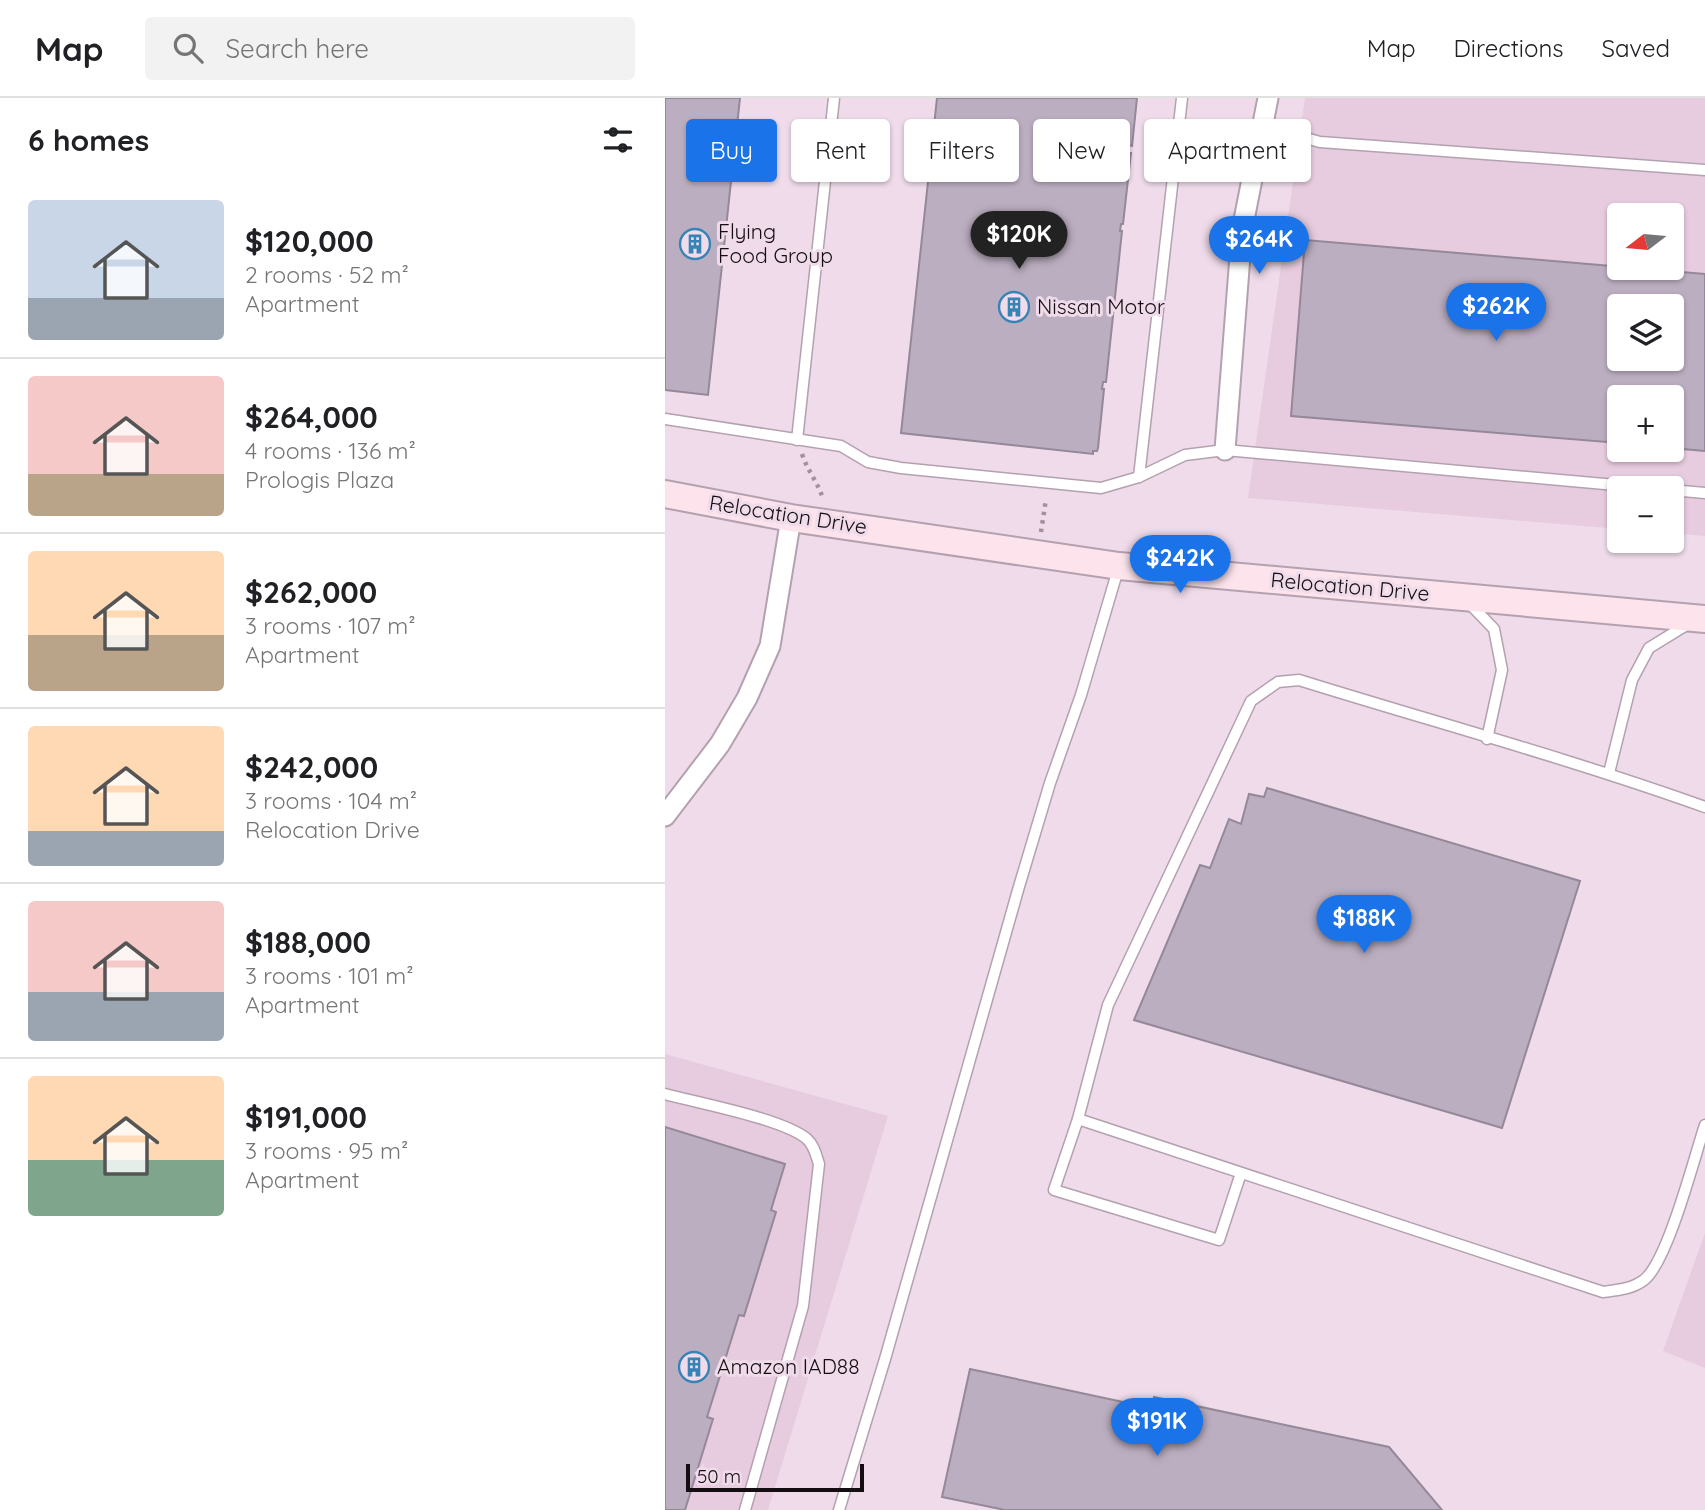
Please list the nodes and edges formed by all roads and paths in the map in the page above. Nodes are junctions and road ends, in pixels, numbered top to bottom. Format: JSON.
{"nodes":[{"id":1,"x":834,"y":98,"type":"edge"},
{"id":2,"x":1182,"y":98,"type":"edge"},
{"id":3,"x":1268,"y":98,"type":"edge"},
{"id":4,"x":1264,"y":119,"type":"edge"},
{"id":5,"x":1311,"y":140,"type":"edge"},
{"id":6,"x":1705,"y":170,"type":"edge"},
{"id":7,"x":1251,"y":182,"type":"edge"},
{"id":8,"x":665,"y":419,"type":"edge"},
{"id":9,"x":797,"y":440,"type":"junction"},
{"id":10,"x":1225,"y":450,"type":"junction"},
{"id":11,"x":1139,"y":477,"type":"junction"},
{"id":12,"x":1048,"y":483,"type":"junction"},
{"id":13,"x":1607,"y":484,"type":"edge"},
{"id":14,"x":1684,"y":491,"type":"edge"},
{"id":15,"x":1705,"y":493,"type":"edge"},
{"id":16,"x":665,"y":495,"type":"edge"},
{"id":17,"x":791,"y":518,"type":"junction"},
{"id":18,"x":823,"y":521,"type":"junction"},
{"id":19,"x":1038,"y":554,"type":"junction"},
{"id":20,"x":1119,"y":566,"type":"junction"},
{"id":21,"x":1463,"y":597,"type":"junction"},
{"id":22,"x":1702,"y":619,"type":"edge"},
{"id":23,"x":1487,"y":738,"type":"junction"},
{"id":24,"x":1609,"y":773,"type":"junction"},
{"id":25,"x":1705,"y":807,"type":"edge"},
{"id":26,"x":665,"y":816,"type":"edge"},
{"id":27,"x":665,"y":1094,"type":"edge"},
{"id":28,"x":1078,"y":1119,"type":"junction"},
{"id":29,"x":1705,"y":1125,"type":"edge"},
{"id":30,"x":1241,"y":1172,"type":"junction"},
{"id":31,"x":745,"y":1510,"type":"edge"},
{"id":32,"x":839,"y":1510,"type":"edge"}],
"edges":[{"from":1,"to":9,"type":"lane"},
{"from":2,"to":11,"type":"lane"},
{"from":3,"to":4,"type":"street"},
{"from":5,"to":6,"type":"lane"},
{"from":7,"to":10,"type":"street"},
{"from":8,"to":9,"type":"lane"},
{"from":9,"to":12,"type":"lane"},
{"from":9,"to":18,"type":"path"},
{"from":10,"to":11,"type":"lane"},
{"from":10,"to":13,"type":"lane"},
{"from":11,"to":12,"type":"lane"},
{"from":12,"to":19,"type":"path"},
{"from":14,"to":15,"type":"lane"},
{"from":16,"to":17,"type":"street","name":"Relocation Drive"},
{"from":17,"to":18,"type":"street","name":"Relocation Drive"},
{"from":17,"to":26,"type":"street"},
{"from":18,"to":19,"type":"street","name":"Relocation Drive"},
{"from":19,"to":20,"type":"street","name":"Relocation Drive"},
{"from":20,"to":21,"type":"street","name":"Relocation Drive"},
{"from":20,"to":32,"type":"lane"},
{"from":21,"to":22,"type":"street","name":"Relocation Drive"},
{"from":21,"to":23,"type":"lane"},
{"from":22,"to":24,"type":"lane"},
{"from":23,"to":24,"type":"lane"},
{"from":23,"to":28,"type":"lane"},
{"from":24,"to":25,"type":"lane"},
{"from":27,"to":31,"type":"lane"},
{"from":28,"to":30,"type":"lane"},
{"from":28,"to":30,"type":"lane"},
{"from":29,"to":30,"type":"lane"}]}
